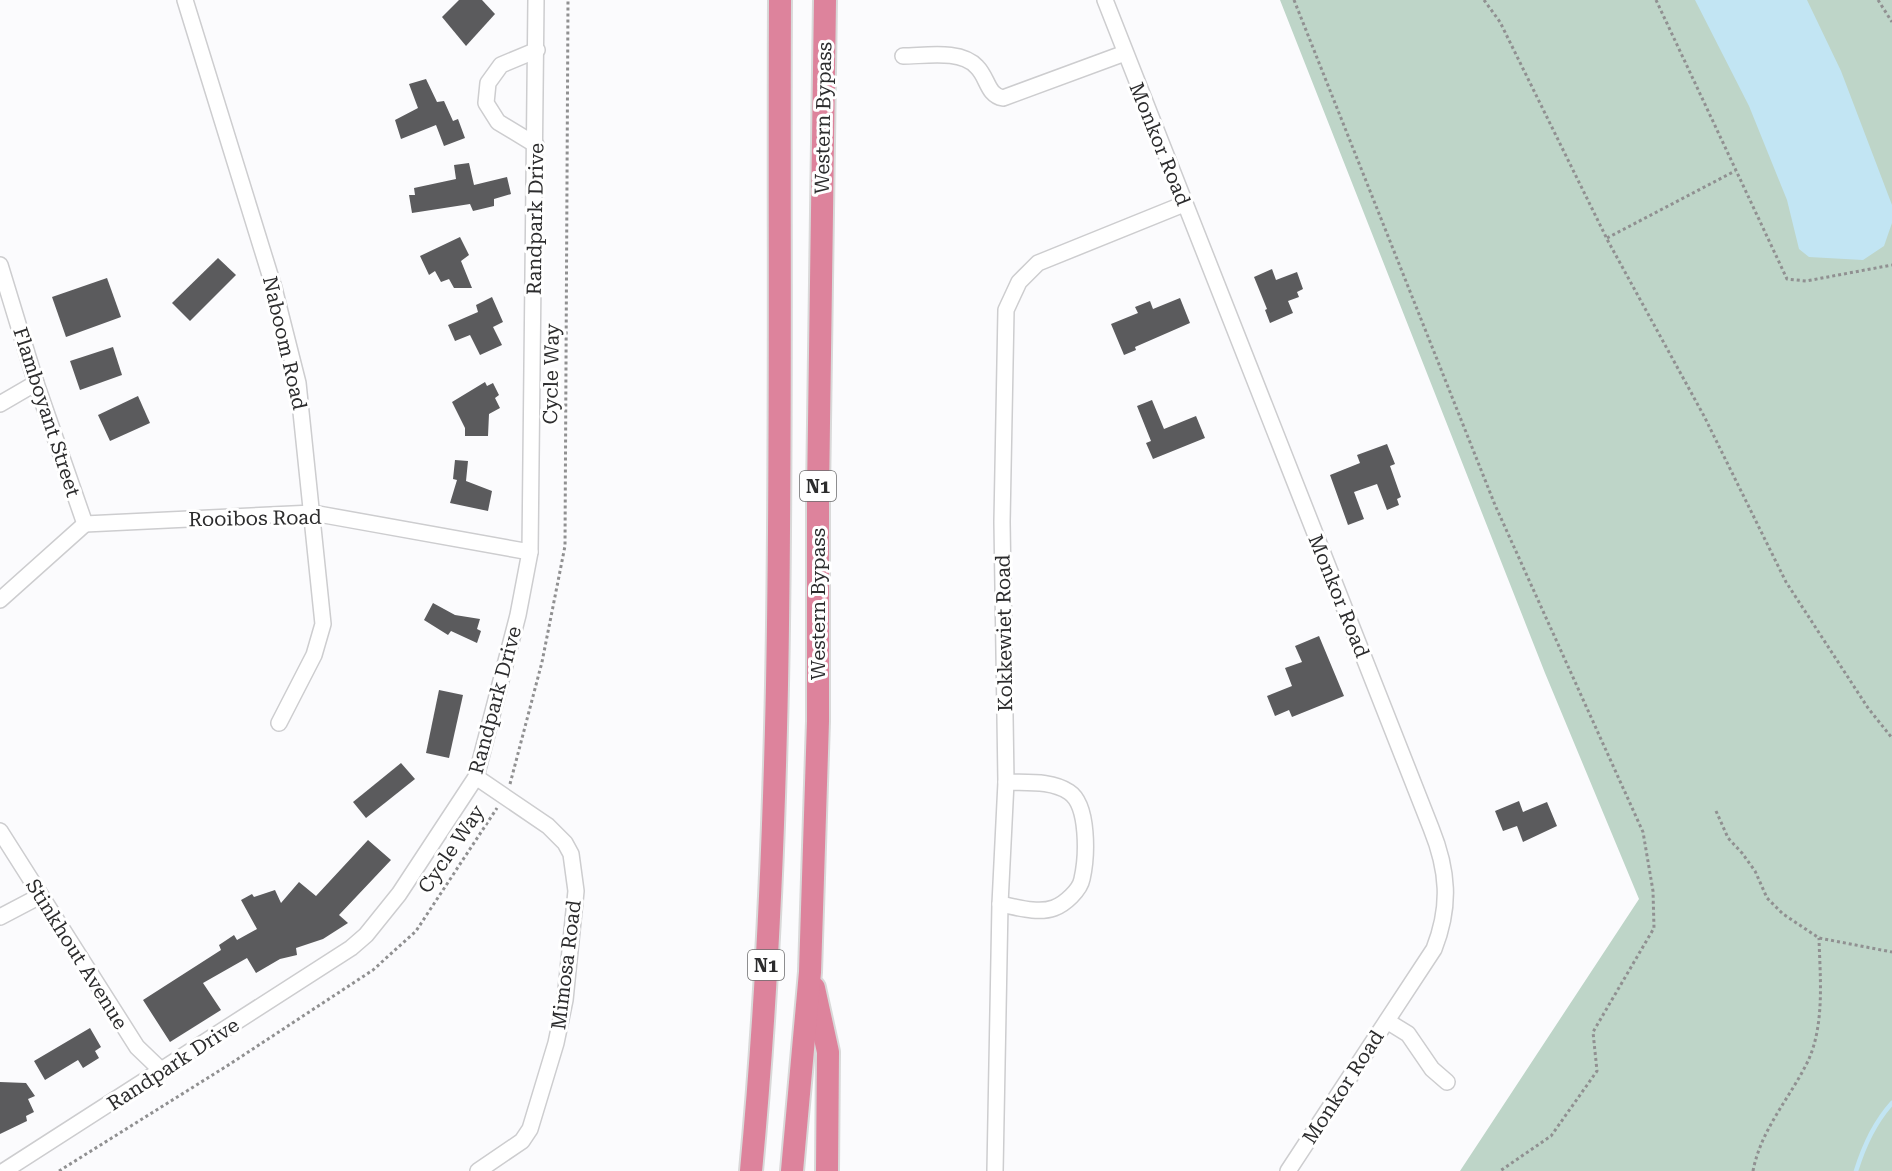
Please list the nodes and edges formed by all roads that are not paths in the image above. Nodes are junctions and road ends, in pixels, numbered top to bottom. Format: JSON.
{"nodes":[{"id":1,"x":185,"y":0,"type":"edge"},
{"id":2,"x":536,"y":0,"type":"edge"},
{"id":3,"x":780,"y":0,"type":"edge"},
{"id":4,"x":825,"y":0,"type":"edge"},
{"id":5,"x":1105,"y":0,"type":"edge"},
{"id":6,"x":537,"y":50,"type":"junction"},
{"id":7,"x":1125,"y":53,"type":"junction"},
{"id":8,"x":903,"y":56,"type":"dead end"},
{"id":9,"x":536,"y":145,"type":"junction"},
{"id":10,"x":1184,"y":204,"type":"junction"},
{"id":11,"x":0,"y":265,"type":"edge"},
{"id":12,"x":36,"y":383,"type":"junction"},
{"id":13,"x":0,"y":404,"type":"edge"},
{"id":14,"x":313,"y":513,"type":"junction"},
{"id":15,"x":85,"y":524,"type":"junction"},
{"id":16,"x":530,"y":552,"type":"junction"},
{"id":17,"x":0,"y":600,"type":"edge"},
{"id":18,"x":279,"y":723,"type":"dead end"},
{"id":19,"x":476,"y":777,"type":"junction"},
{"id":20,"x":1006,"y":782,"type":"junction"},
{"id":21,"x":0,"y":831,"type":"edge"},
{"id":22,"x":40,"y":896,"type":"junction"},
{"id":23,"x":999,"y":904,"type":"junction"},
{"id":24,"x":0,"y":917,"type":"edge"},
{"id":25,"x":810,"y":972,"type":"junction"},
{"id":26,"x":1387,"y":1021,"type":"junction"},
{"id":27,"x":162,"y":1071,"type":"junction"},
{"id":28,"x":1447,"y":1082,"type":"dead end"},
{"id":29,"x":4,"y":1171,"type":"edge"},
{"id":30,"x":478,"y":1171,"type":"edge"},
{"id":31,"x":751,"y":1171,"type":"edge"},
{"id":32,"x":792,"y":1171,"type":"edge"},
{"id":33,"x":827,"y":1171,"type":"edge"},
{"id":34,"x":995,"y":1171,"type":"edge"},
{"id":35,"x":1288,"y":1171,"type":"edge"}],
"edges":[{"from":1,"to":14,"type":"street","name":"Naboom Road"},
{"from":2,"to":6,"type":"street","name":"Randpark Drive"},
{"from":3,"to":31,"type":"highway","name":"Western Bypass","number":"N1"},
{"from":4,"to":25,"type":"highway","name":"Western Bypass","number":"N1"},
{"from":5,"to":7,"type":"street","name":"Monkor Road"},
{"from":6,"to":9,"type":"street","name":"Randpark Drive"},
{"from":6,"to":9,"type":"street"},
{"from":7,"to":8,"type":"street"},
{"from":7,"to":10,"type":"street","name":"Monkor Road"},
{"from":9,"to":16,"type":"street","name":"Randpark Drive"},
{"from":10,"to":20,"type":"street","name":"Kokkewiet Road"},
{"from":10,"to":26,"type":"street","name":"Monkor Road"},
{"from":11,"to":12,"type":"street","name":"Flamboyant Street"},
{"from":12,"to":13,"type":"street"},
{"from":12,"to":15,"type":"street","name":"Flamboyant Street"},
{"from":14,"to":15,"type":"street","name":"Rooibos Road"},
{"from":14,"to":16,"type":"street","name":"Rooibos Road"},
{"from":14,"to":18,"type":"street","name":"Naboom Road"},
{"from":15,"to":17,"type":"street"},
{"from":16,"to":19,"type":"street","name":"Randpark Drive"},
{"from":19,"to":27,"type":"street","name":"Randpark Drive"},
{"from":19,"to":30,"type":"street","name":"Mimosa Road"},
{"from":20,"to":23,"type":"street","name":"Kokkewiet Road"},
{"from":20,"to":23,"type":"street"},
{"from":21,"to":22,"type":"street","name":"Stinkhout Avenue"},
{"from":22,"to":24,"type":"street"},
{"from":22,"to":27,"type":"street","name":"Stinkhout Avenue"},
{"from":23,"to":34,"type":"street","name":"Kokkewiet Road"},
{"from":25,"to":32,"type":"highway","name":"Western Bypass","number":"N1"},
{"from":25,"to":33,"type":"highway"},
{"from":26,"to":28,"type":"street"},
{"from":26,"to":35,"type":"street","name":"Monkor Road"},
{"from":27,"to":29,"type":"street","name":"Randpark Drive"}]}
